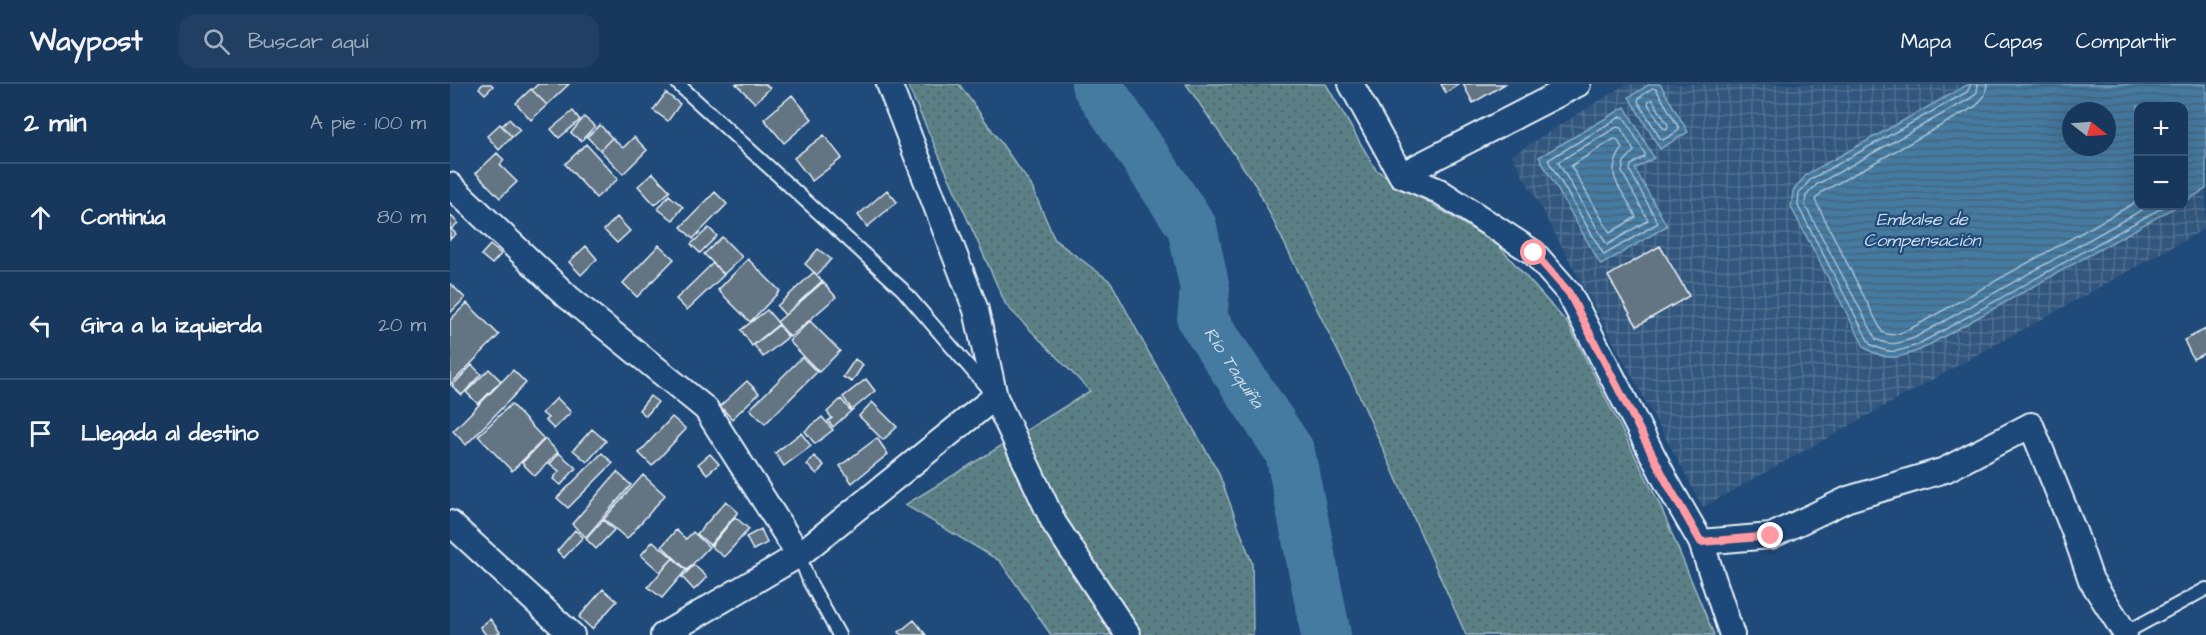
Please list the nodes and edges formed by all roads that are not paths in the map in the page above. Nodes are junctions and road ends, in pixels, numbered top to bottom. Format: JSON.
{"nodes":[{"id":1,"x":678,"y":84,"type":"edge"},
{"id":2,"x":889,"y":84,"type":"edge"},
{"id":3,"x":1351,"y":84,"type":"edge"},
{"id":4,"x":1578,"y":84,"type":"edge"},
{"id":5,"x":1401,"y":175,"type":"junction"},
{"id":6,"x":450,"y":185,"type":"edge"},
{"id":7,"x":995,"y":397,"type":"junction"},
{"id":8,"x":450,"y":523,"type":"edge"},
{"id":9,"x":1701,"y":542,"type":"junction"},
{"id":10,"x":799,"y":555,"type":"junction"},
{"id":11,"x":2206,"y":589,"type":"edge"},
{"id":12,"x":2123,"y":634,"type":"edge"},
{"id":13,"x":572,"y":635,"type":"edge"},
{"id":14,"x":663,"y":635,"type":"edge"},
{"id":15,"x":839,"y":635,"type":"edge"},
{"id":16,"x":1128,"y":635,"type":"edge"},
{"id":17,"x":1732,"y":635,"type":"edge"}],
"edges":[{"from":1,"to":7,"type":"lane"},
{"from":2,"to":7,"type":"street"},
{"from":3,"to":5,"type":"street"},
{"from":4,"to":5,"type":"street"},
{"from":5,"to":9,"type":"street"},
{"from":6,"to":10,"type":"street"},
{"from":7,"to":10,"type":"street"},
{"from":7,"to":16,"type":"street"},
{"from":8,"to":13,"type":"street"},
{"from":9,"to":12,"type":"street"},
{"from":9,"to":17,"type":"street"},
{"from":10,"to":14,"type":"street"},
{"from":10,"to":15,"type":"lane"},
{"from":11,"to":12,"type":"lane"}]}
